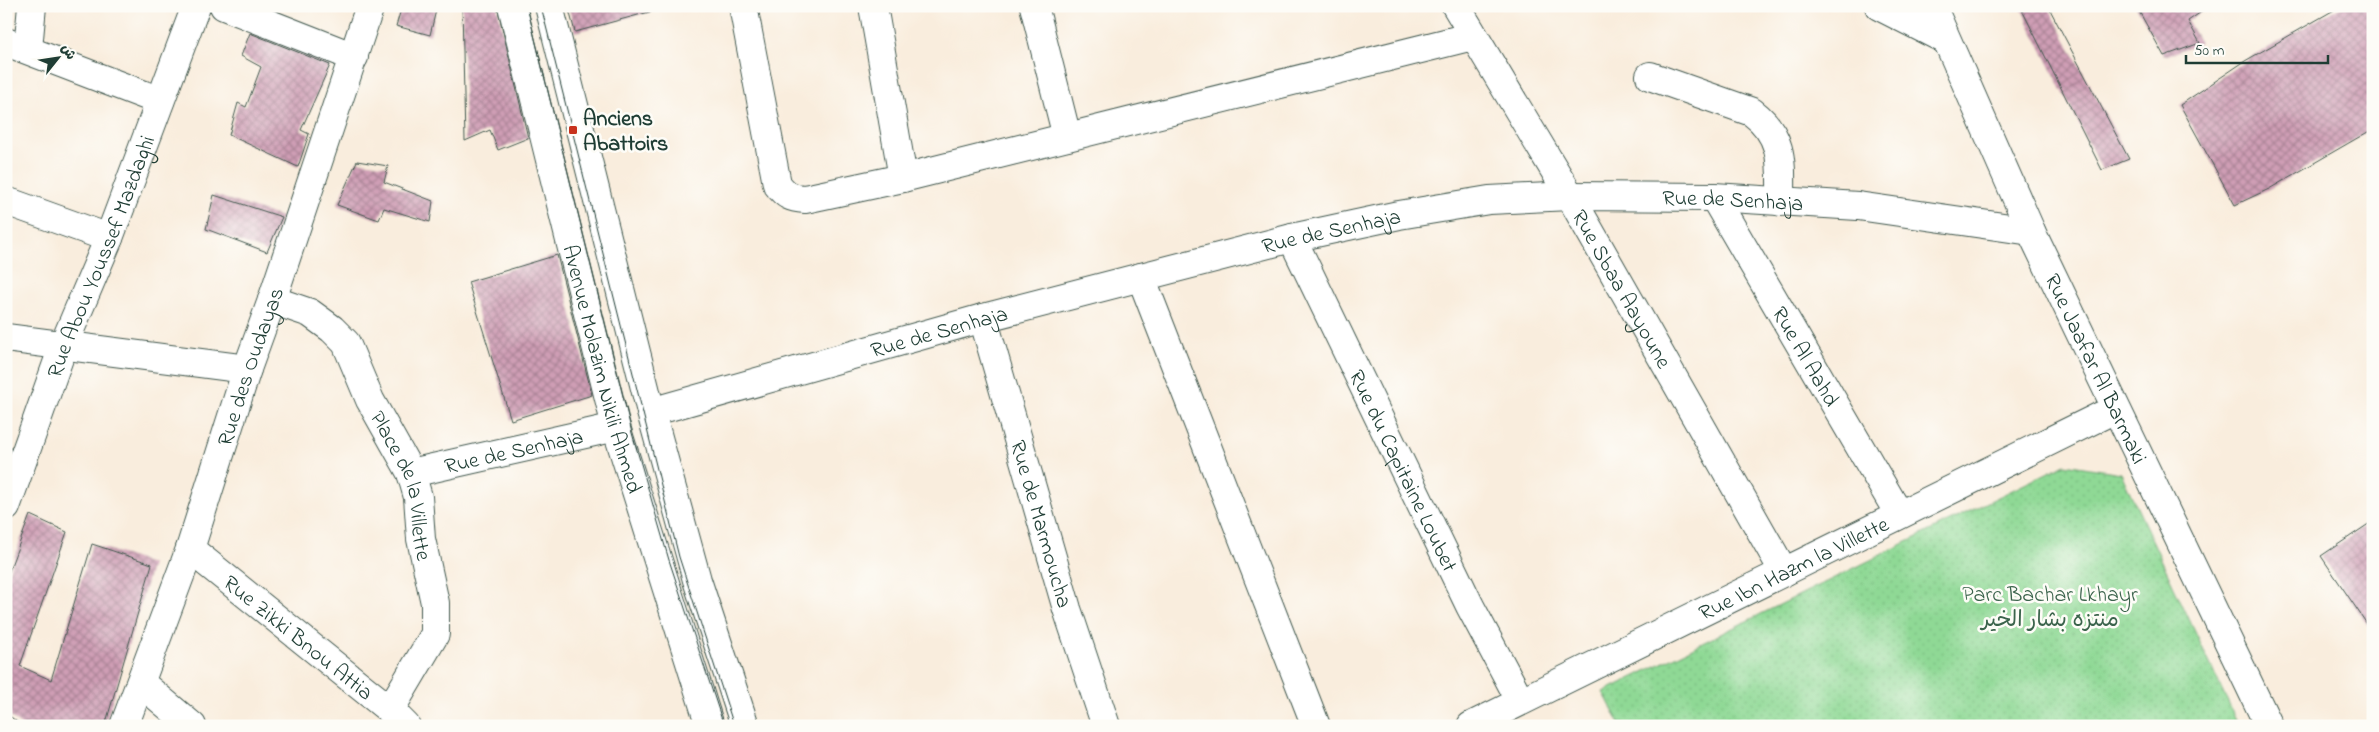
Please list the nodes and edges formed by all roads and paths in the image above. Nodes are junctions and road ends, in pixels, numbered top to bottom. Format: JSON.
{"nodes":[{"id":1,"x":32,"y":6,"type":"edge"},
{"id":2,"x":196,"y":6,"type":"edge"},
{"id":3,"x":224,"y":6,"type":"edge"},
{"id":4,"x":370,"y":6,"type":"edge"},
{"id":5,"x":512,"y":6,"type":"edge"},
{"id":6,"x":549,"y":6,"type":"edge"},
{"id":7,"x":743,"y":6,"type":"edge"},
{"id":8,"x":873,"y":6,"type":"edge"},
{"id":9,"x":1034,"y":6,"type":"edge"},
{"id":10,"x":1456,"y":6,"type":"edge"},
{"id":11,"x":1879,"y":6,"type":"edge"},
{"id":12,"x":1932,"y":6,"type":"edge"},
{"id":13,"x":1473,"y":36,"type":"junction"},
{"id":14,"x":1946,"y":40,"type":"junction"},
{"id":15,"x":17,"y":45,"type":"edge"},
{"id":16,"x":354,"y":57,"type":"junction"},
{"id":17,"x":1650,"y":76,"type":"dead end"},
{"id":18,"x":160,"y":101,"type":"junction"},
{"id":19,"x":1068,"y":137,"type":"junction"},
{"id":20,"x":903,"y":178,"type":"junction"},
{"id":21,"x":1570,"y":196,"type":"junction"},
{"id":22,"x":1714,"y":197,"type":"junction"},
{"id":23,"x":6,"y":201,"type":"edge"},
{"id":24,"x":1781,"y":202,"type":"junction"},
{"id":25,"x":2031,"y":231,"type":"junction"},
{"id":26,"x":109,"y":238,"type":"junction"},
{"id":27,"x":1292,"y":238,"type":"junction"},
{"id":28,"x":1141,"y":277,"type":"junction"},
{"id":29,"x":272,"y":300,"type":"junction"},
{"id":30,"x":983,"y":318,"type":"junction"},
{"id":31,"x":6,"y":338,"type":"edge"},
{"id":32,"x":64,"y":344,"type":"junction"},
{"id":33,"x":247,"y":369,"type":"junction"},
{"id":34,"x":2115,"y":409,"type":"junction"},
{"id":35,"x":650,"y":412,"type":"junction"},
{"id":36,"x":616,"y":427,"type":"junction"},
{"id":37,"x":411,"y":473,"type":"junction"},
{"id":38,"x":6,"y":507,"type":"edge"},
{"id":39,"x":1899,"y":514,"type":"junction"},
{"id":40,"x":190,"y":548,"type":"junction"},
{"id":41,"x":1784,"y":572,"type":"junction"},
{"id":42,"x":141,"y":682,"type":"junction"},
{"id":43,"x":1520,"y":700,"type":"junction"},
{"id":44,"x":398,"y":718,"type":"edge"},
{"id":45,"x":124,"y":726,"type":"edge"},
{"id":46,"x":192,"y":726,"type":"edge"},
{"id":47,"x":710,"y":726,"type":"edge"},
{"id":48,"x":744,"y":726,"type":"edge"},
{"id":49,"x":1106,"y":726,"type":"edge"},
{"id":50,"x":1316,"y":726,"type":"edge"},
{"id":51,"x":1471,"y":726,"type":"edge"},
{"id":52,"x":2268,"y":726,"type":"edge"}],
"edges":[{"from":1,"to":15,"type":"street"},
{"from":2,"to":18,"type":"street","name":"Rue Abou Youssef Mazdaghi"},
{"from":3,"to":16,"type":"street"},
{"from":4,"to":16,"type":"street","name":"Rue des Oudayas"},
{"from":5,"to":36,"type":"street","name":"Avenue Molazim Nikili Ahmed"},
{"from":6,"to":35,"type":"street","name":"Avenue Molazim Nikili Ahmed"},
{"from":7,"to":20,"type":"street"},
{"from":8,"to":20,"type":"street"},
{"from":9,"to":19,"type":"street"},
{"from":10,"to":13,"type":"street","name":"Rue Sbaa Aayoune"},
{"from":11,"to":14,"type":"street"},
{"from":12,"to":14,"type":"street","name":"Rue Jaafar Al Barmaki"},
{"from":13,"to":19,"type":"street"},
{"from":13,"to":21,"type":"street","name":"Rue Sbaa Aayoune"},
{"from":14,"to":25,"type":"street","name":"Rue Jaafar Al Barmaki"},
{"from":15,"to":18,"type":"street"},
{"from":16,"to":29,"type":"street","name":"Rue des Oudayas"},
{"from":17,"to":24,"type":"street"},
{"from":18,"to":26,"type":"street","name":"Rue Abou Youssef Mazdaghi"},
{"from":19,"to":20,"type":"street"},
{"from":21,"to":22,"type":"street","name":"Rue de Senhaja"},
{"from":21,"to":27,"type":"street","name":"Rue de Senhaja"},
{"from":21,"to":41,"type":"street","name":"Rue Sbaa Aayoune"},
{"from":22,"to":24,"type":"street","name":"Rue de Senhaja"},
{"from":22,"to":39,"type":"street","name":"Rue Al Aahd"},
{"from":23,"to":26,"type":"street"},
{"from":24,"to":25,"type":"street","name":"Rue de Senhaja"},
{"from":25,"to":34,"type":"street","name":"Rue Jaafar Al Barmaki"},
{"from":26,"to":32,"type":"street","name":"Rue Abou Youssef Mazdaghi"},
{"from":27,"to":28,"type":"street","name":"Rue de Senhaja"},
{"from":27,"to":43,"type":"street","name":"Rue du Capitaine Loubet"},
{"from":28,"to":30,"type":"street","name":"Rue de Senhaja"},
{"from":28,"to":50,"type":"street"},
{"from":29,"to":33,"type":"street","name":"Rue des Oudayas"},
{"from":29,"to":37,"type":"street","name":"Place de la Villette"},
{"from":30,"to":35,"type":"street","name":"Rue de Senhaja"},
{"from":30,"to":49,"type":"street","name":"Rue de Marmoucha"},
{"from":31,"to":32,"type":"street"},
{"from":32,"to":33,"type":"street"},
{"from":32,"to":38,"type":"street","name":"Rue Abou Youssef Mazdaghi"},
{"from":33,"to":40,"type":"street","name":"Rue des Oudayas"},
{"from":34,"to":39,"type":"street","name":"Rue Ibn Hazm la Villette"},
{"from":34,"to":52,"type":"street","name":"Rue Jaafar Al Barmaki"},
{"from":35,"to":48,"type":"street","name":"Avenue Molazim Nikili Ahmed"},
{"from":36,"to":37,"type":"street","name":"Rue de Senhaja"},
{"from":36,"to":47,"type":"street","name":"Avenue Molazim Nikili Ahmed"},
{"from":37,"to":44,"type":"street","name":"Place de la Villette"},
{"from":39,"to":41,"type":"street","name":"Rue Ibn Hazm la Villette"},
{"from":40,"to":42,"type":"street","name":"Rue des Oudayas"},
{"from":40,"to":44,"type":"street","name":"Rue Zikki Bnou Attia"},
{"from":41,"to":43,"type":"street","name":"Rue Ibn Hazm la Villette"},
{"from":42,"to":45,"type":"street","name":"Rue des Oudayas"},
{"from":42,"to":46,"type":"street"},
{"from":43,"to":51,"type":"street","name":"Rue Ibn Hazm la Villette"}]}
